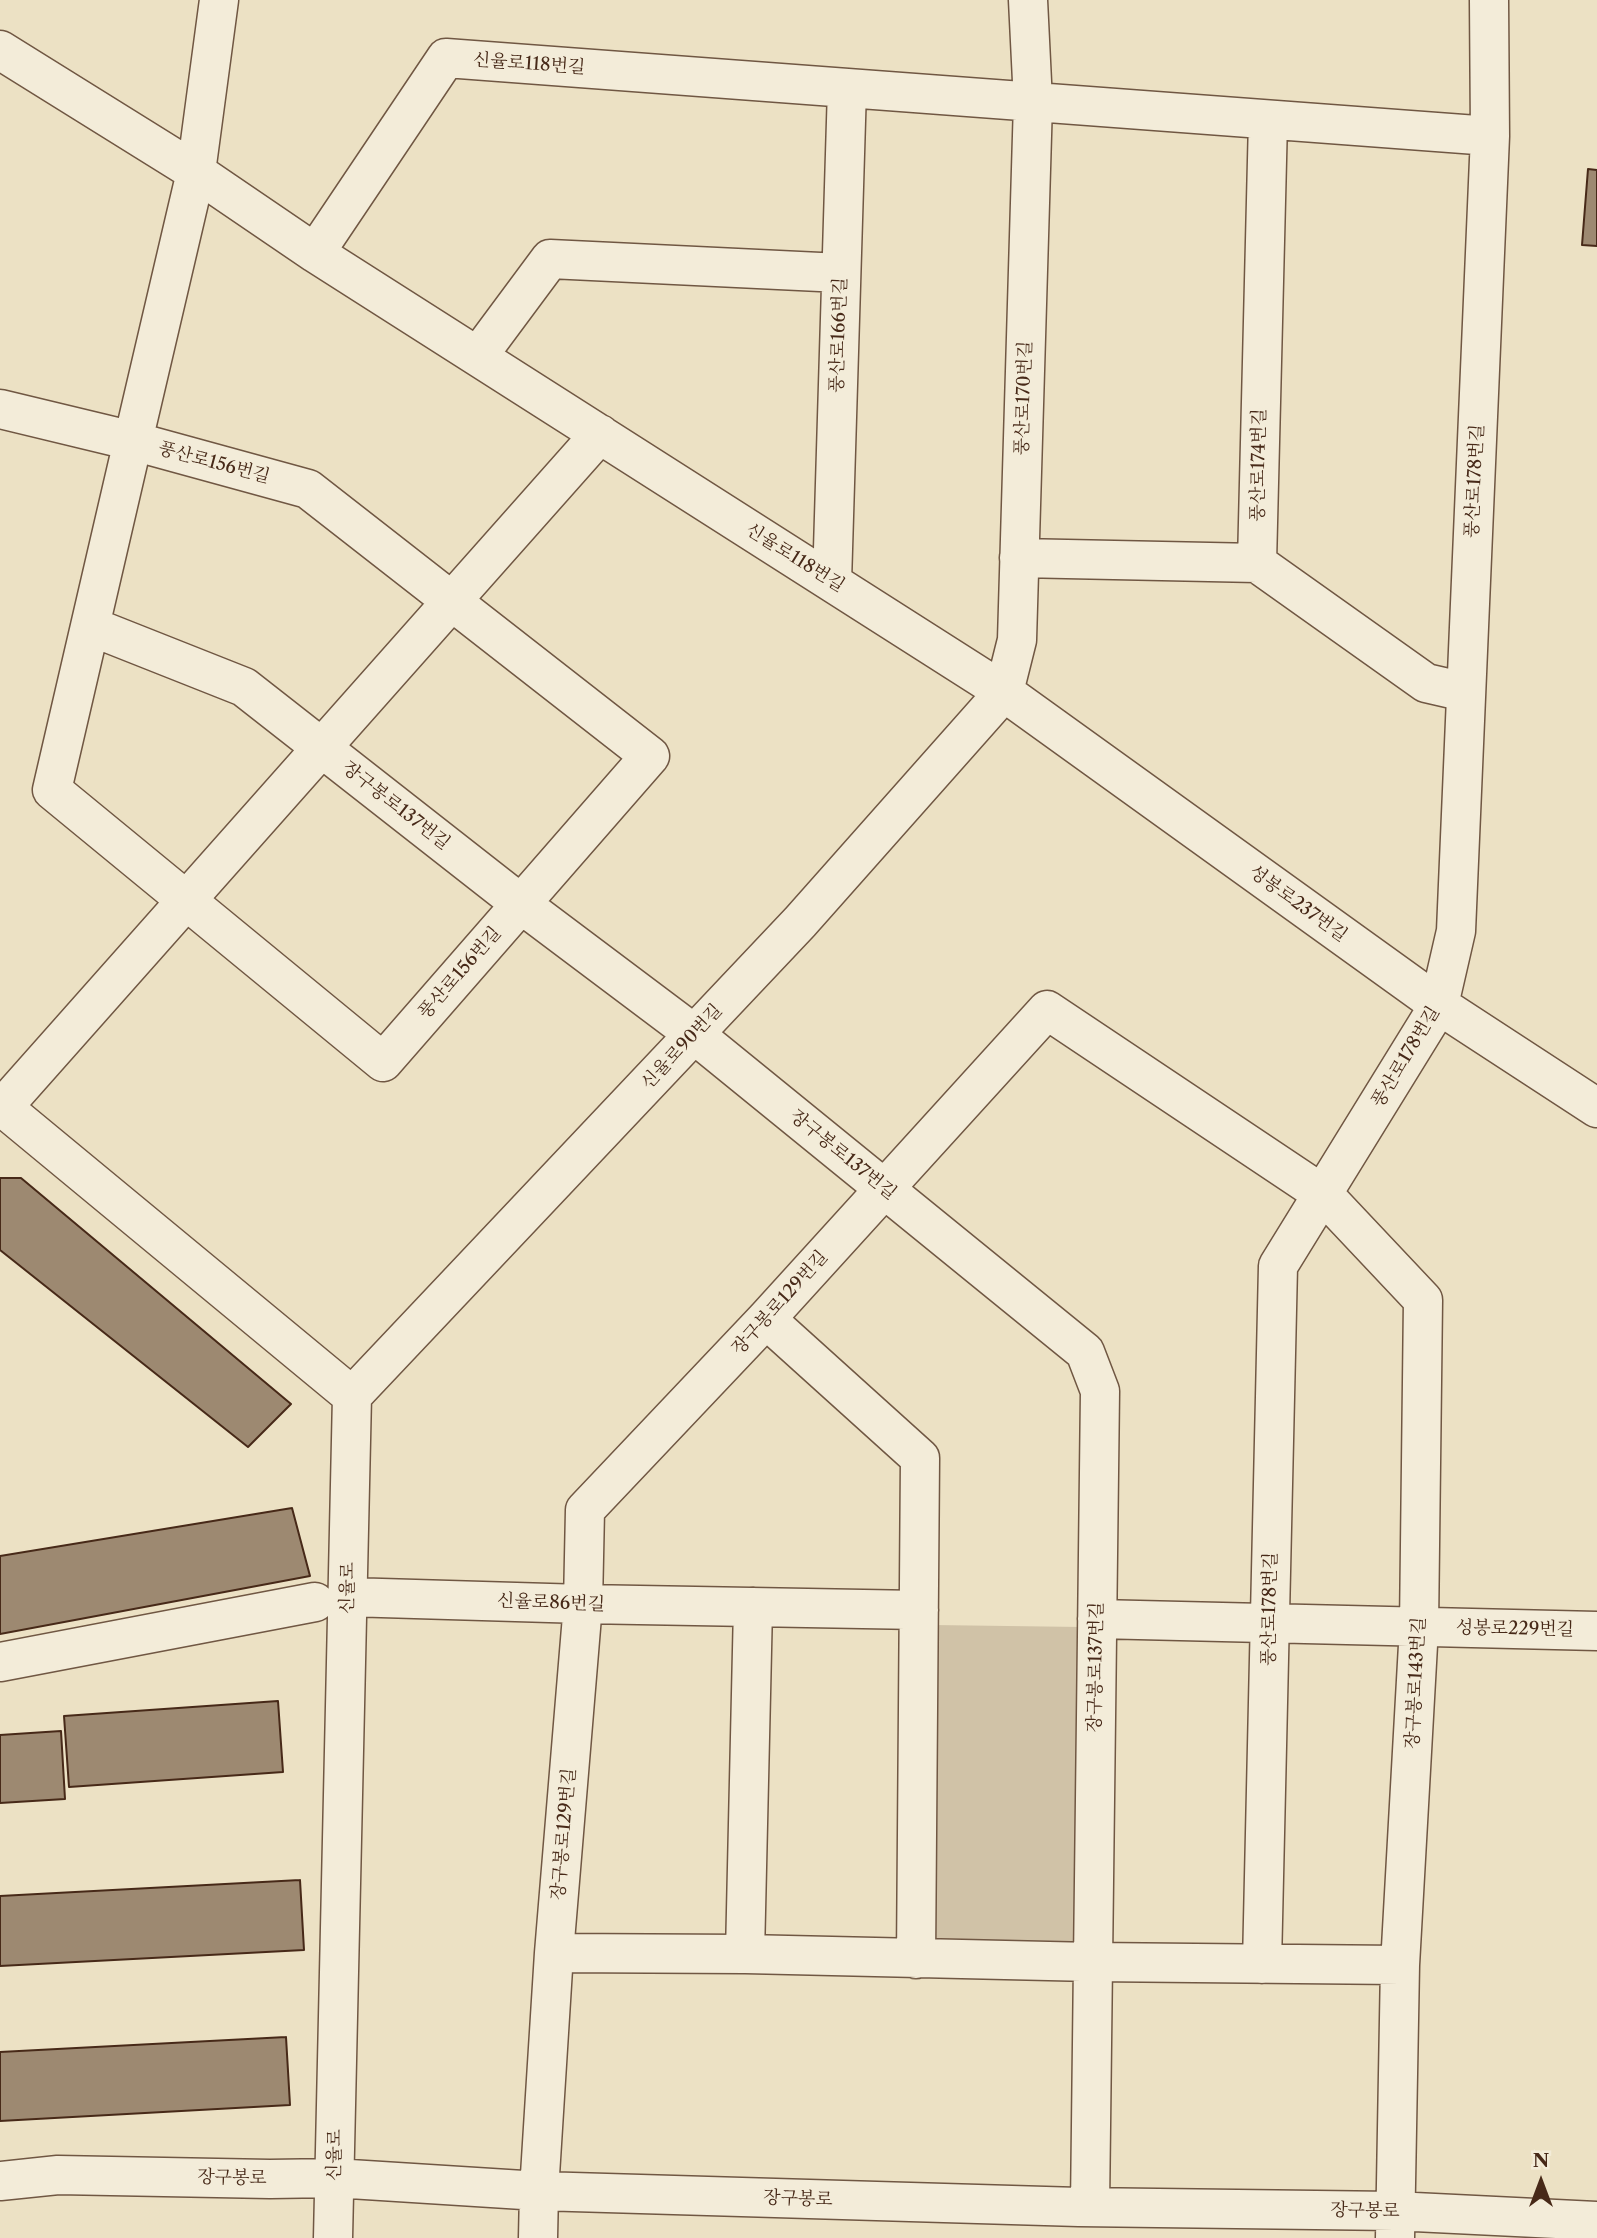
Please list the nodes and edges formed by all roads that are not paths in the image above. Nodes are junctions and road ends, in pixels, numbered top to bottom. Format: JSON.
{"nodes":[{"id":1,"x":219,"y":0,"type":"edge"},
{"id":2,"x":1028,"y":0,"type":"edge"},
{"id":3,"x":1489,"y":0,"type":"edge"},
{"id":4,"x":0,"y":50,"type":"edge"},
{"id":5,"x":847,"y":88,"type":"junction"},
{"id":6,"x":1032,"y":102,"type":"junction"},
{"id":7,"x":1268,"y":120,"type":"junction"},
{"id":8,"x":1490,"y":136,"type":"junction"},
{"id":9,"x":196,"y":172,"type":"junction"},
{"id":10,"x":315,"y":253,"type":"junction"},
{"id":11,"x":841,"y":273,"type":"junction"},
{"id":12,"x":478,"y":356,"type":"junction"},
{"id":13,"x":0,"y":409,"type":"edge"},
{"id":14,"x":600,"y":434,"type":"junction"},
{"id":15,"x":133,"y":441,"type":"junction"},
{"id":16,"x":1020,"y":558,"type":"junction"},
{"id":17,"x":1257,"y":563,"type":"junction"},
{"id":18,"x":832,"y":582,"type":"junction"},
{"id":19,"x":451,"y":601,"type":"junction"},
{"id":20,"x":90,"y":626,"type":"junction"},
{"id":21,"x":1004,"y":692,"type":"junction"},
{"id":22,"x":1465,"y":692,"type":"junction"},
{"id":23,"x":321,"y":748,"type":"junction"},
{"id":24,"x":186,"y":900,"type":"junction"},
{"id":25,"x":521,"y":904,"type":"junction"},
{"id":26,"x":1439,"y":1005,"type":"junction"},
{"id":27,"x":694,"y":1034,"type":"junction"},
{"id":28,"x":1,"y":1106,"type":"edge"},
{"id":29,"x":1597,"y":1108,"type":"edge"},
{"id":30,"x":883,"y":1188,"type":"junction"},
{"id":31,"x":1324,"y":1195,"type":"junction"},
{"id":32,"x":766,"y":1319,"type":"junction"},
{"id":33,"x":352,"y":1396,"type":"junction"},
{"id":34,"x":332,"y":1599,"type":"junction"},
{"id":35,"x":583,"y":1604,"type":"junction"},
{"id":36,"x":754,"y":1607,"type":"junction"},
{"id":37,"x":919,"y":1610,"type":"junction"},
{"id":38,"x":1097,"y":1619,"type":"junction"},
{"id":39,"x":1270,"y":1624,"type":"junction"},
{"id":40,"x":1419,"y":1627,"type":"junction"},
{"id":41,"x":1597,"y":1631,"type":"edge"},
{"id":42,"x":0,"y":1662,"type":"edge"},
{"id":43,"x":554,"y":1953,"type":"junction"},
{"id":44,"x":745,"y":1954,"type":"junction"},
{"id":45,"x":916,"y":1959,"type":"junction"},
{"id":46,"x":1092,"y":1962,"type":"junction"},
{"id":47,"x":1262,"y":1964,"type":"junction"},
{"id":48,"x":1400,"y":1965,"type":"junction"},
{"id":49,"x":334,"y":2178,"type":"junction"},
{"id":50,"x":0,"y":2181,"type":"edge"},
{"id":51,"x":539,"y":2192,"type":"junction"},
{"id":52,"x":1082,"y":2217,"type":"edge"},
{"id":53,"x":1597,"y":2221,"type":"edge"},
{"id":54,"x":1395,"y":2224,"type":"edge"},
{"id":55,"x":333,"y":2238,"type":"edge"},
{"id":56,"x":538,"y":2238,"type":"edge"}],
"edges":[{"from":1,"to":9,"type":"street","name":"풍산로156번길"},
{"from":2,"to":6,"type":"street","name":"풍산로170번길"},
{"from":3,"to":8,"type":"street","name":"풍산로178번길"},
{"from":4,"to":9,"type":"street","name":"신율로118번길"},
{"from":5,"to":6,"type":"street"},
{"from":5,"to":10,"type":"street","name":"신율로118번길"},
{"from":5,"to":11,"type":"street","name":"풍산로166번길"},
{"from":6,"to":7,"type":"street"},
{"from":6,"to":16,"type":"street","name":"풍산로170번길"},
{"from":7,"to":8,"type":"street"},
{"from":7,"to":17,"type":"street","name":"풍산로174번길"},
{"from":8,"to":22,"type":"street","name":"풍산로178번길"},
{"from":9,"to":10,"type":"street","name":"신율로118번길"},
{"from":9,"to":15,"type":"street","name":"풍산로156번길"},
{"from":10,"to":12,"type":"street","name":"신율로118번길"},
{"from":11,"to":12,"type":"street"},
{"from":11,"to":18,"type":"street","name":"풍산로166번길"},
{"from":12,"to":14,"type":"street","name":"신율로118번길"},
{"from":13,"to":15,"type":"street"},
{"from":14,"to":18,"type":"street","name":"신율로118번길"},
{"from":14,"to":19,"type":"street"},
{"from":15,"to":19,"type":"street","name":"풍산로156번길"},
{"from":15,"to":20,"type":"street","name":"풍산로156번길"},
{"from":16,"to":17,"type":"street"},
{"from":16,"to":21,"type":"street","name":"풍산로170번길"},
{"from":17,"to":22,"type":"street"},
{"from":18,"to":21,"type":"street","name":"신율로118번길"},
{"from":19,"to":23,"type":"street"},
{"from":19,"to":25,"type":"street","name":"풍산로156번길"},
{"from":20,"to":23,"type":"street","name":"장구봉로137번길"},
{"from":20,"to":24,"type":"street","name":"풍산로156번길"},
{"from":21,"to":26,"type":"street","name":"성봉로237번길"},
{"from":21,"to":27,"type":"street","name":"신율로90번길"},
{"from":22,"to":26,"type":"street","name":"풍산로178번길"},
{"from":23,"to":24,"type":"street"},
{"from":23,"to":25,"type":"street","name":"장구봉로137번길"},
{"from":24,"to":25,"type":"street","name":"풍산로156번길"},
{"from":24,"to":28,"type":"street"},
{"from":25,"to":27,"type":"street","name":"장구봉로137번길"},
{"from":26,"to":29,"type":"street","name":"성봉로237번길"},
{"from":26,"to":31,"type":"street","name":"풍산로178번길"},
{"from":27,"to":30,"type":"street","name":"장구봉로137번길"},
{"from":27,"to":33,"type":"street","name":"신율로90번길"},
{"from":28,"to":33,"type":"street"},
{"from":30,"to":31,"type":"street","name":"장구봉로129번길"},
{"from":30,"to":32,"type":"street","name":"장구봉로129번길"},
{"from":30,"to":38,"type":"street","name":"장구봉로137번길"},
{"from":31,"to":39,"type":"street","name":"풍산로178번길"},
{"from":31,"to":40,"type":"street","name":"장구봉로143번길"},
{"from":32,"to":35,"type":"street","name":"장구봉로129번길"},
{"from":32,"to":37,"type":"street"},
{"from":33,"to":34,"type":"street","name":"신율로"},
{"from":34,"to":35,"type":"street","name":"신율로86번길"},
{"from":34,"to":42,"type":"street","name":"신율로86번길"},
{"from":34,"to":49,"type":"street","name":"신율로"},
{"from":35,"to":36,"type":"street","name":"신율로86번길"},
{"from":35,"to":43,"type":"street","name":"장구봉로129번길"},
{"from":36,"to":37,"type":"street","name":"신율로86번길"},
{"from":36,"to":44,"type":"street"},
{"from":37,"to":45,"type":"street"},
{"from":38,"to":39,"type":"street","name":"성봉로229번길"},
{"from":38,"to":46,"type":"street","name":"장구봉로137번길"},
{"from":39,"to":40,"type":"street","name":"성봉로229번길"},
{"from":39,"to":47,"type":"street","name":"풍산로178번길"},
{"from":40,"to":41,"type":"street","name":"성봉로229번길"},
{"from":40,"to":48,"type":"street","name":"장구봉로143번길"},
{"from":43,"to":44,"type":"street"},
{"from":43,"to":51,"type":"street","name":"장구봉로129번길"},
{"from":44,"to":45,"type":"street"},
{"from":45,"to":46,"type":"street"},
{"from":46,"to":47,"type":"street"},
{"from":46,"to":52,"type":"street","name":"장구봉로137번길"},
{"from":47,"to":48,"type":"street"},
{"from":48,"to":54,"type":"street","name":"장구봉로143번길"},
{"from":49,"to":50,"type":"street","name":"장구봉로"},
{"from":49,"to":51,"type":"street","name":"장구봉로"},
{"from":49,"to":55,"type":"street","name":"신율로"},
{"from":51,"to":52,"type":"street","name":"장구봉로"},
{"from":51,"to":56,"type":"street","name":"장구봉로129번길"},
{"from":52,"to":54,"type":"street","name":"장구봉로"},
{"from":53,"to":54,"type":"street","name":"장구봉로"}]}
